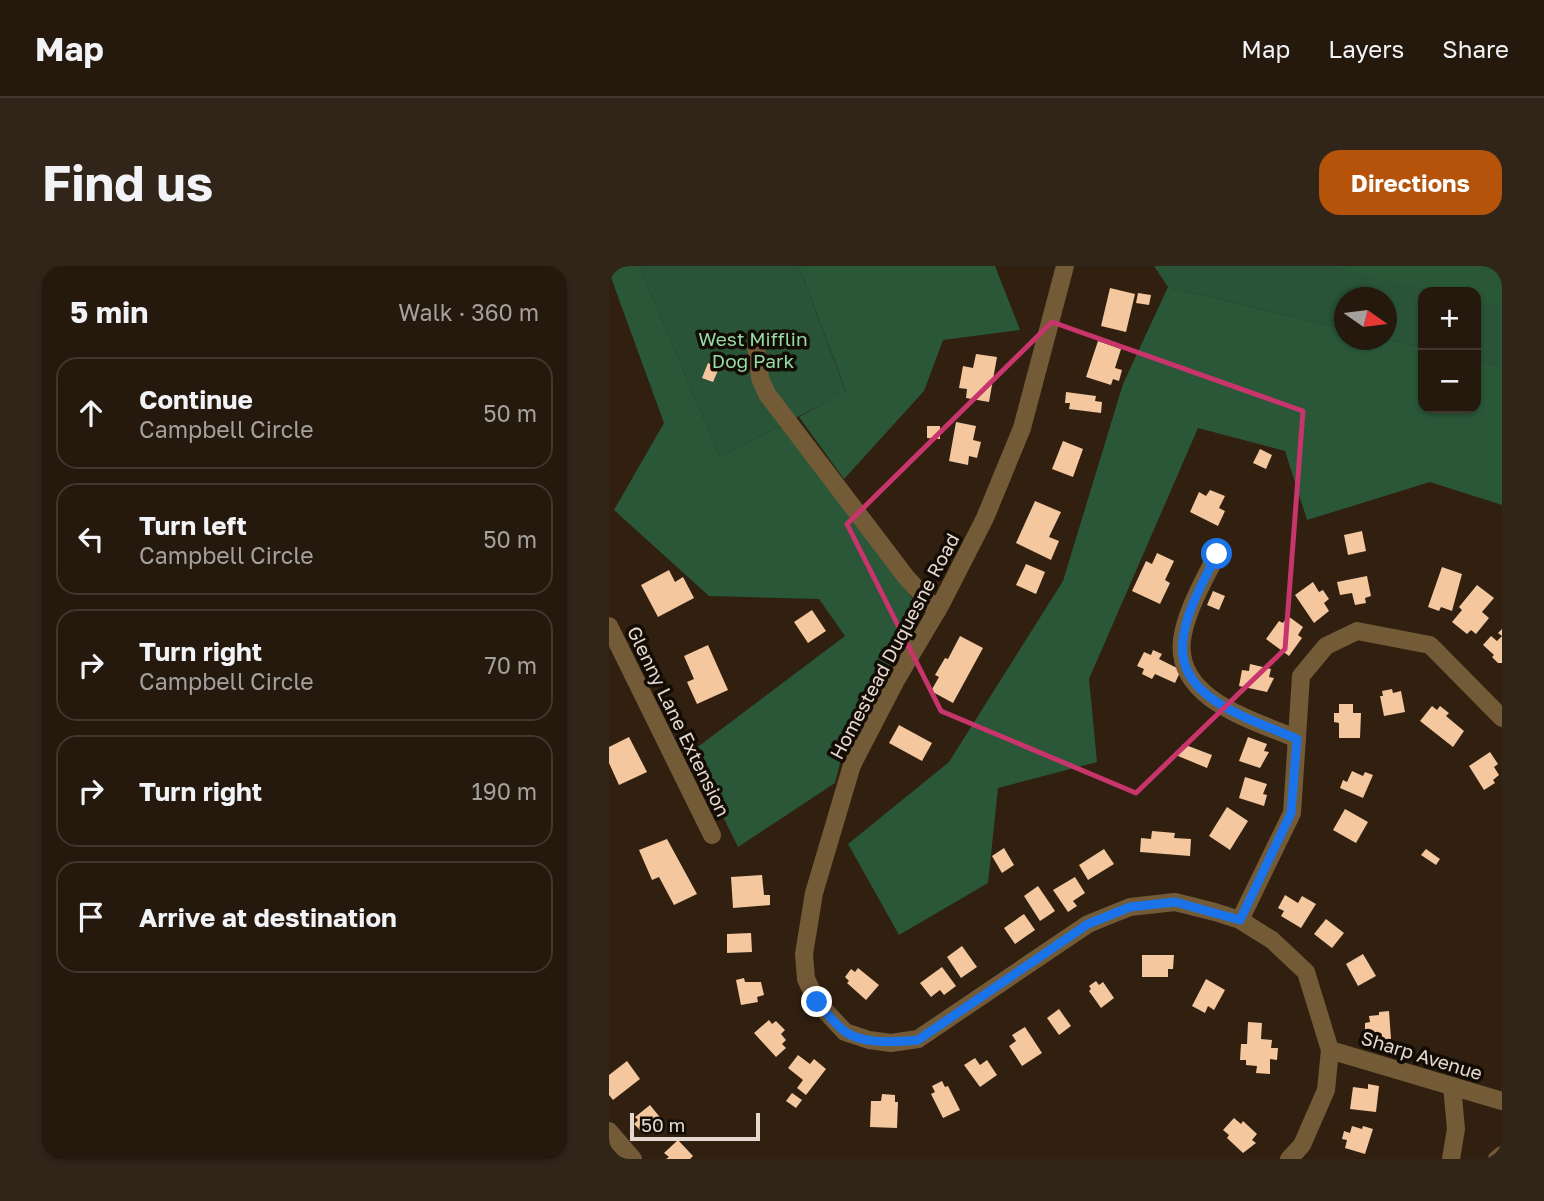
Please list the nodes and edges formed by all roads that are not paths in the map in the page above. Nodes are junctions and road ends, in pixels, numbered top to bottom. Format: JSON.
{"nodes":[{"id":1,"x":1065,"y":266,"type":"edge"},
{"id":2,"x":756,"y":346,"type":"dead end"},
{"id":3,"x":1217,"y":554,"type":"dead end"},
{"id":4,"x":937,"y":611,"type":"junction"},
{"id":5,"x":609,"y":626,"type":"edge"},
{"id":6,"x":1502,"y":718,"type":"edge"},
{"id":7,"x":1297,"y":739,"type":"junction"},
{"id":8,"x":712,"y":835,"type":"dead end"},
{"id":9,"x":1240,"y":920,"type":"junction"},
{"id":10,"x":1329,"y":1050,"type":"junction"},
{"id":11,"x":1452,"y":1086,"type":"junction"},
{"id":12,"x":1502,"y":1101,"type":"edge"},
{"id":13,"x":609,"y":1131,"type":"edge"},
{"id":14,"x":1502,"y":1155,"type":"edge"},
{"id":15,"x":633,"y":1159,"type":"edge"},
{"id":16,"x":1289,"y":1159,"type":"edge"},
{"id":17,"x":1451,"y":1159,"type":"edge"},
{"id":18,"x":1497,"y":1159,"type":"edge"}],
"edges":[{"from":1,"to":4,"type":"street","name":"Homestead Duquesne Road"},
{"from":2,"to":4,"type":"street"},
{"from":3,"to":7,"type":"street"},
{"from":4,"to":9,"type":"street","name":"Homestead Duquesne Road"},
{"from":5,"to":8,"type":"street","name":"Glenny Lane Extension"},
{"from":6,"to":7,"type":"street"},
{"from":7,"to":9,"type":"street"},
{"from":9,"to":10,"type":"street","name":"Homestead Duquesne Road"},
{"from":10,"to":11,"type":"street","name":"Sharp Avenue"},
{"from":10,"to":16,"type":"street","name":"Homestead Duquesne Road"},
{"from":11,"to":12,"type":"street","name":"Sharp Avenue"},
{"from":11,"to":17,"type":"street"},
{"from":13,"to":15,"type":"street"},
{"from":14,"to":18,"type":"street"}]}
